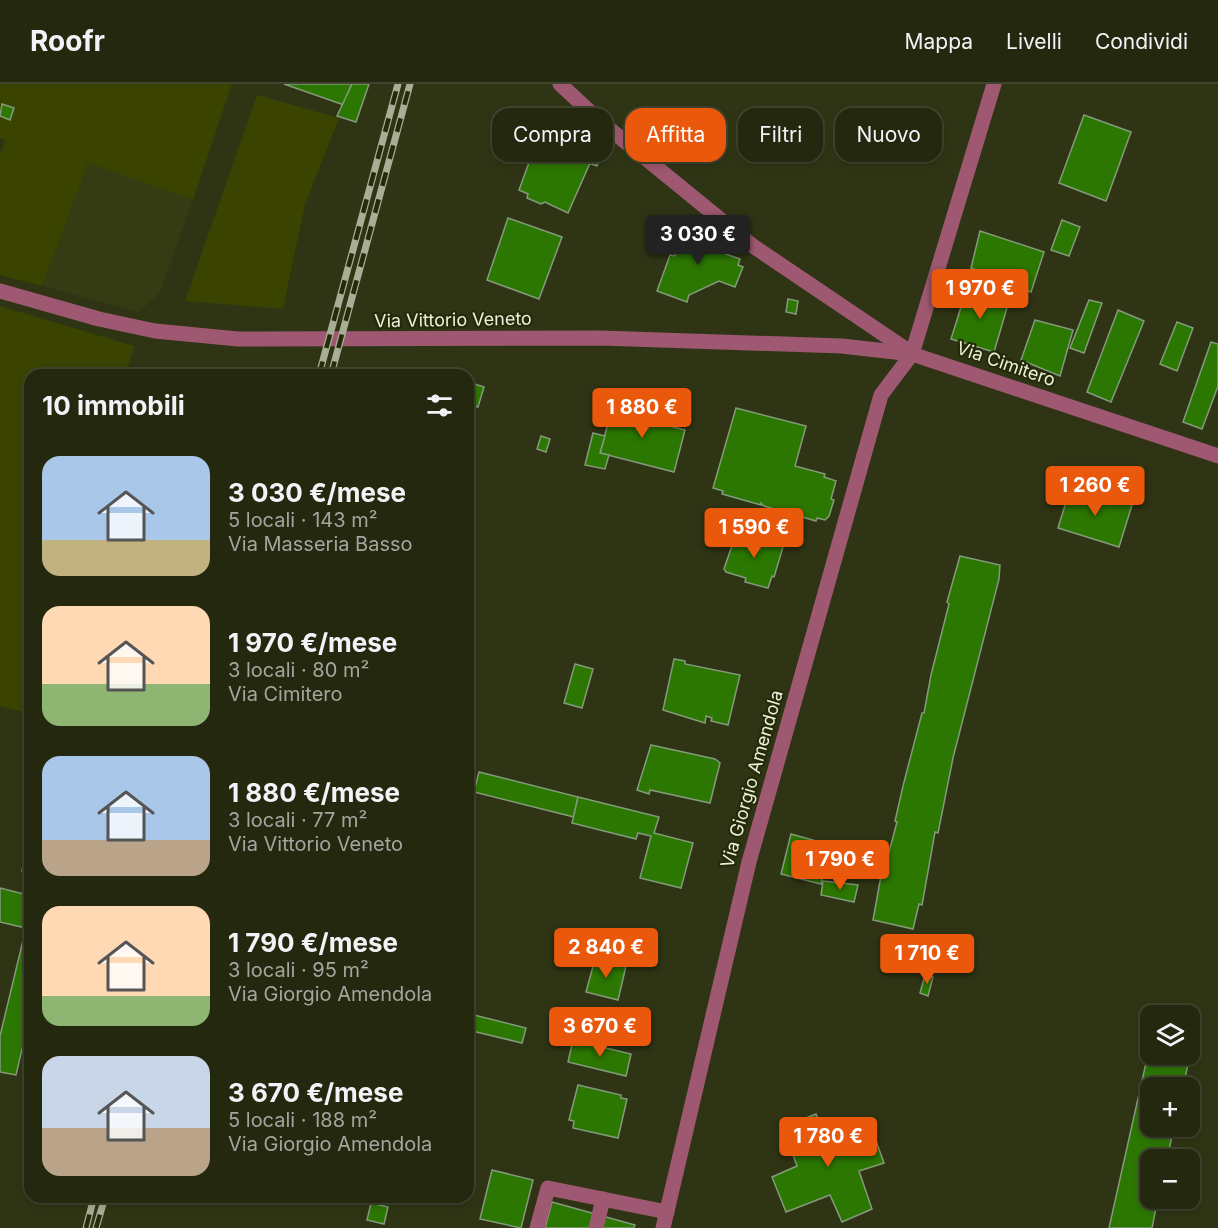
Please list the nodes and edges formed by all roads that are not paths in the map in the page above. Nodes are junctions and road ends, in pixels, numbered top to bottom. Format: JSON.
{"nodes":[{"id":1,"x":561,"y":84,"type":"edge"},
{"id":2,"x":994,"y":84,"type":"edge"},
{"id":3,"x":0,"y":291,"type":"edge"},
{"id":4,"x":912,"y":354,"type":"junction"},
{"id":5,"x":1218,"y":456,"type":"edge"},
{"id":6,"x":603,"y":1199,"type":"junction"},
{"id":7,"x":667,"y":1212,"type":"junction"},
{"id":8,"x":537,"y":1228,"type":"edge"},
{"id":9,"x":596,"y":1228,"type":"edge"},
{"id":10,"x":663,"y":1228,"type":"edge"}],
"edges":[{"from":1,"to":4,"type":"street"},
{"from":2,"to":4,"type":"street"},
{"from":3,"to":4,"type":"street","name":"Via Vittorio Veneto"},
{"from":4,"to":5,"type":"street","name":"Via Cimitero"},
{"from":4,"to":7,"type":"street","name":"Via Giorgio Amendola"},
{"from":6,"to":7,"type":"street"},
{"from":6,"to":8,"type":"street"},
{"from":6,"to":9,"type":"street"},
{"from":7,"to":10,"type":"street","name":"Via Giorgio Amendola"}]}
